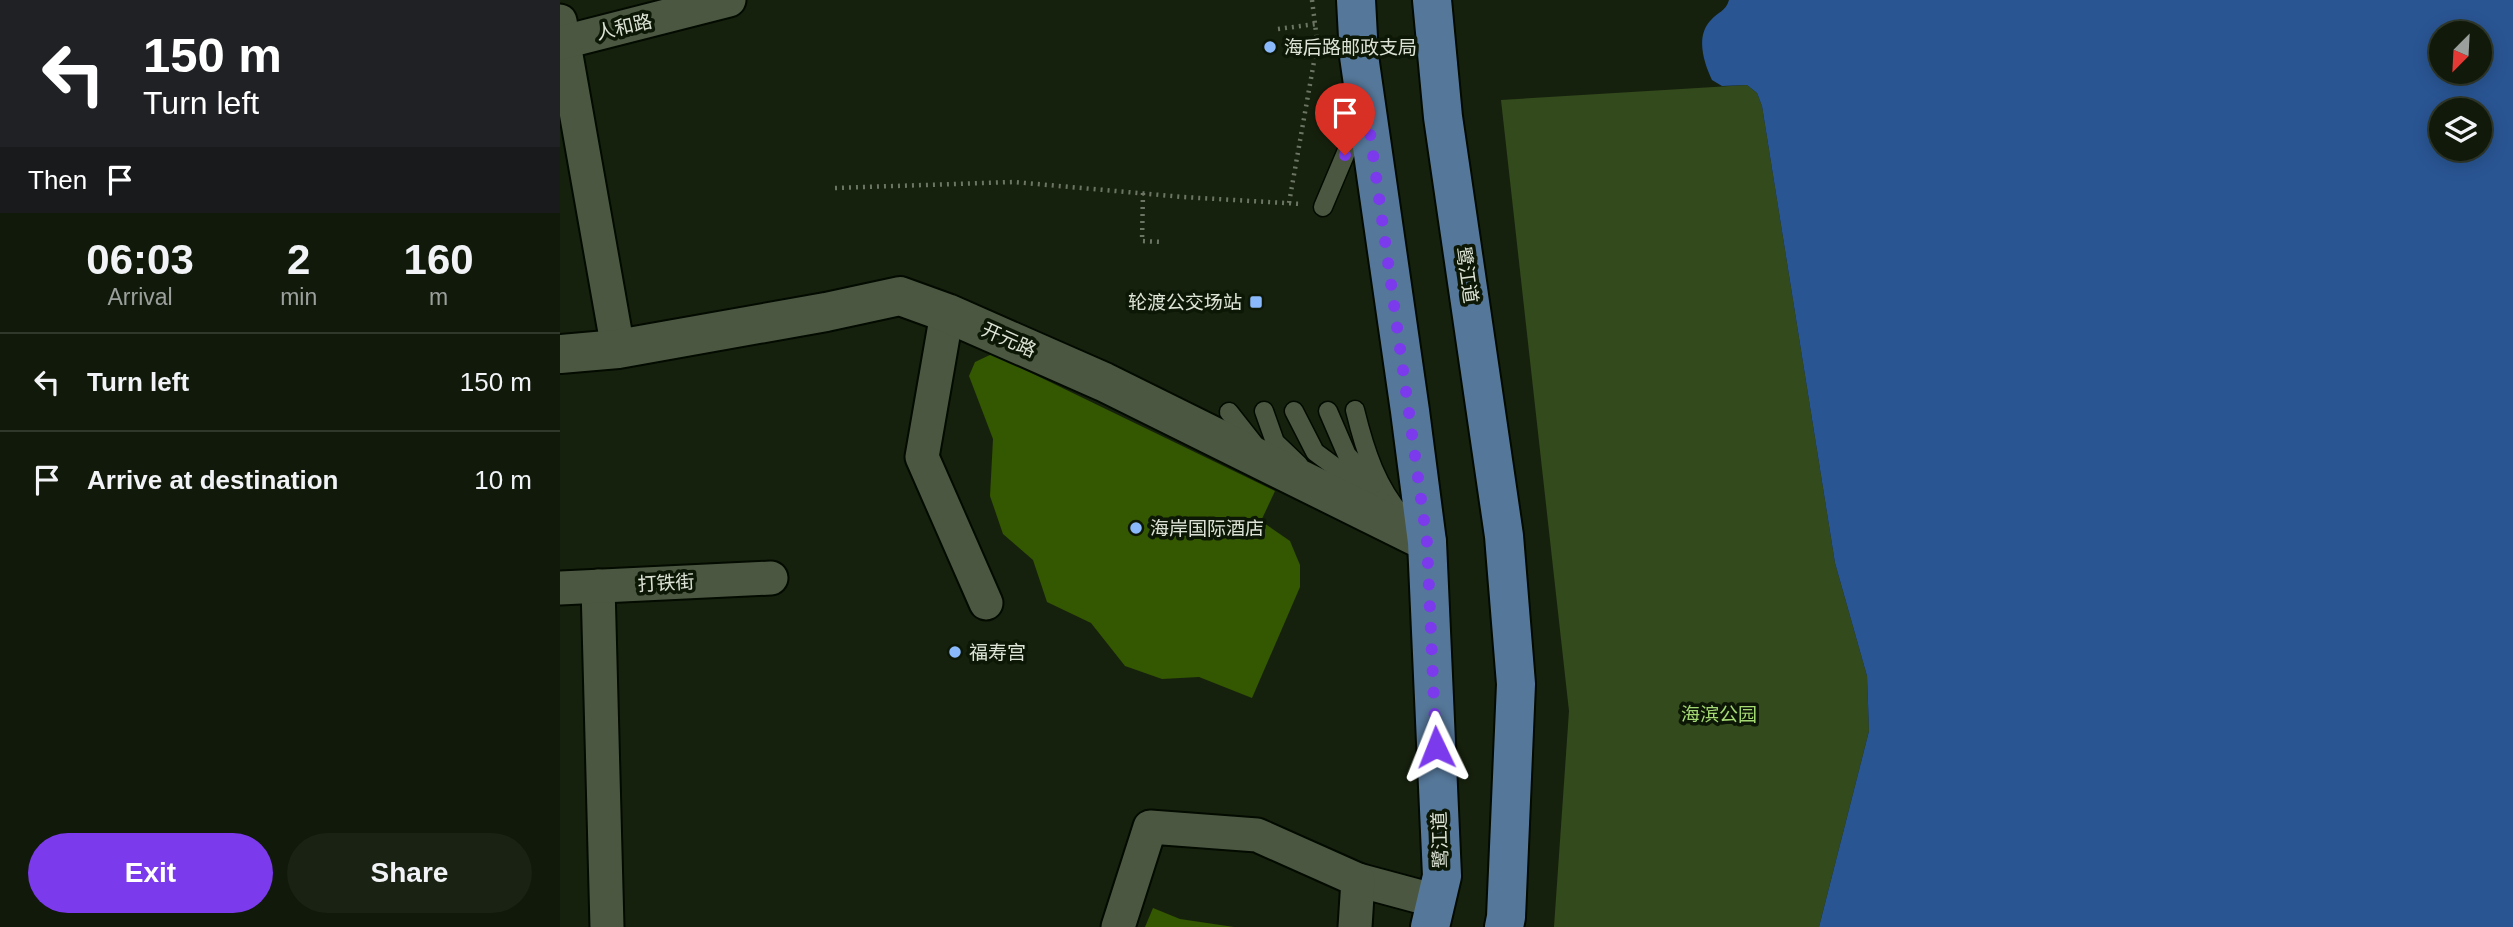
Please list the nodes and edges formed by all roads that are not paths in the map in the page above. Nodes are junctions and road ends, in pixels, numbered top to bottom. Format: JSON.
{"nodes":[{"id":1,"x":729,"y":0,"type":"edge"},
{"id":2,"x":1356,"y":0,"type":"edge"},
{"id":3,"x":1432,"y":0,"type":"edge"},
{"id":4,"x":561,"y":35,"type":"edge"},
{"id":5,"x":1366,"y":104,"type":"junction"},
{"id":6,"x":1323,"y":206,"type":"road end"},
{"id":7,"x":947,"y":313,"type":"junction"},
{"id":8,"x":618,"y":349,"type":"junction"},
{"id":9,"x":560,"y":354,"type":"edge"},
{"id":10,"x":1356,"y":410,"type":"dead end"},
{"id":11,"x":1264,"y":411,"type":"dead end"},
{"id":12,"x":1294,"y":411,"type":"dead end"},
{"id":13,"x":1328,"y":411,"type":"dead end"},
{"id":14,"x":1345,"y":501,"type":"junction"},
{"id":15,"x":1399,"y":513,"type":"junction"},
{"id":16,"x":1427,"y":542,"type":"junction"},
{"id":17,"x":771,"y":578,"type":"dead end"},
{"id":18,"x":598,"y":586,"type":"junction"},
{"id":19,"x":560,"y":588,"type":"edge"},
{"id":20,"x":986,"y":603,"type":"dead end"},
{"id":21,"x":1359,"y":880,"type":"junction"},
{"id":22,"x":1433,"y":914,"type":"edge"},
{"id":23,"x":607,"y":927,"type":"edge"},
{"id":24,"x":1118,"y":927,"type":"edge"},
{"id":25,"x":1355,"y":927,"type":"edge"},
{"id":26,"x":1504,"y":927,"type":"edge"}],
"edges":[{"from":1,"to":4,"type":"street","name":"人和路"},
{"from":2,"to":5,"type":"main road","name":"鹭江道"},
{"from":3,"to":26,"type":"main road","name":"鹭江道"},
{"from":4,"to":8,"type":"street"},
{"from":5,"to":6,"type":"lane"},
{"from":5,"to":16,"type":"main road","name":"鹭江道"},
{"from":7,"to":8,"type":"street","name":"开元路"},
{"from":7,"to":14,"type":"street","name":"开元路"},
{"from":7,"to":20,"type":"street"},
{"from":8,"to":9,"type":"street","name":"开元路"},
{"from":10,"to":15,"type":"lane"},
{"from":11,"to":14,"type":"lane"},
{"from":12,"to":15,"type":"lane"},
{"from":13,"to":15,"type":"lane"},
{"from":14,"to":16,"type":"street","name":"开元路"},
{"from":15,"to":16,"type":"lane"},
{"from":16,"to":22,"type":"main road","name":"鹭江道"},
{"from":17,"to":18,"type":"street","name":"打铁街"},
{"from":18,"to":19,"type":"street","name":"打铁街"},
{"from":18,"to":23,"type":"street"},
{"from":21,"to":22,"type":"street"},
{"from":21,"to":24,"type":"street"},
{"from":21,"to":25,"type":"street"}]}
